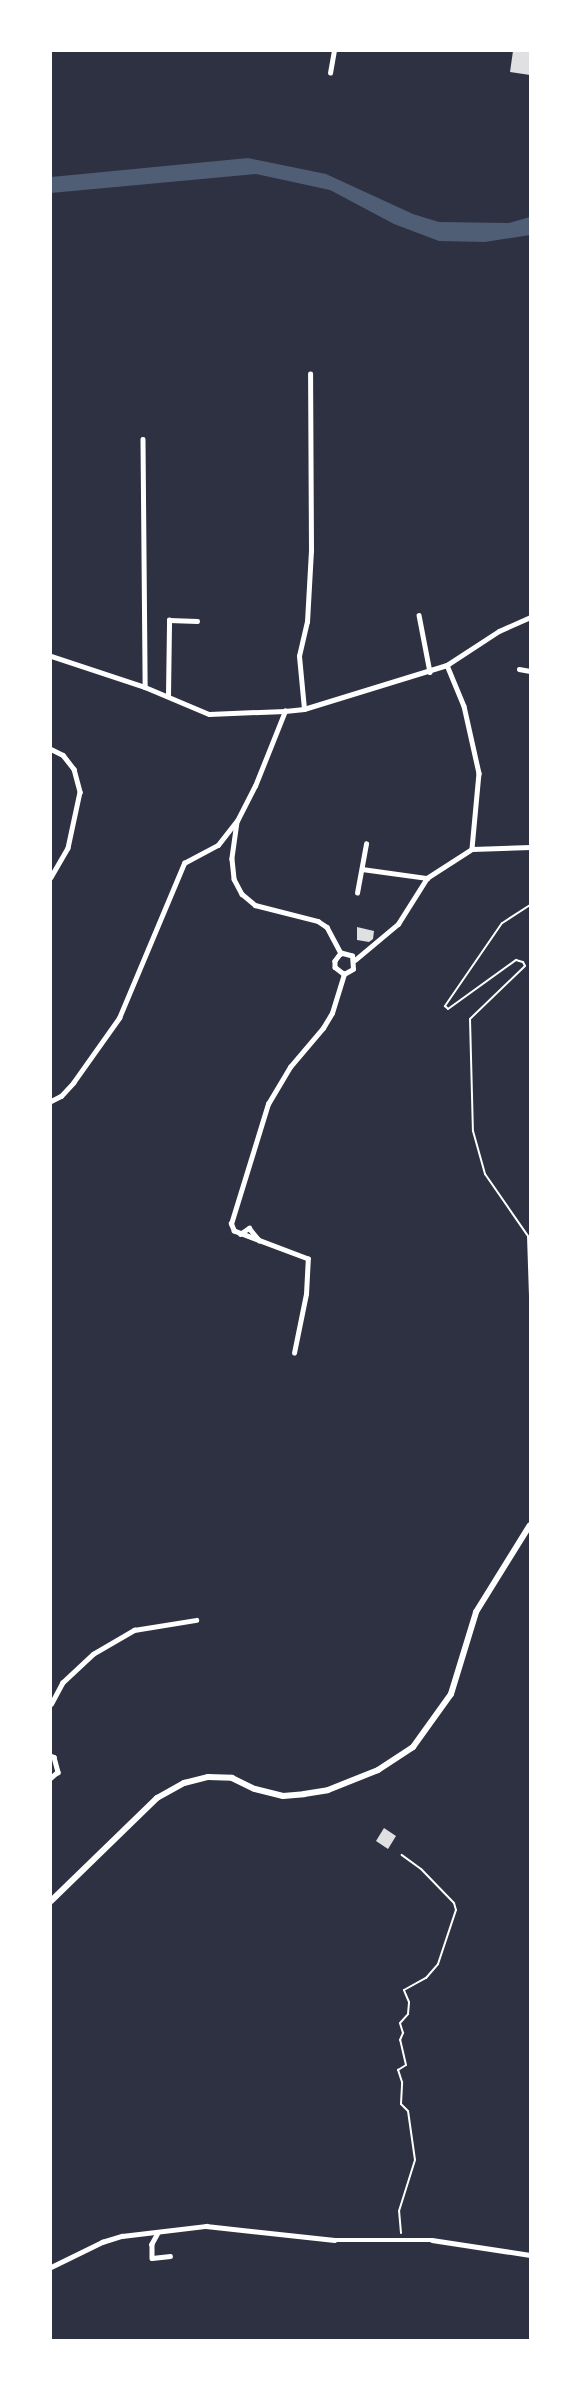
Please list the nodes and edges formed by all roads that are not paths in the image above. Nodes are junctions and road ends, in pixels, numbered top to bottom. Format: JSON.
{"nodes":[{"id":1,"x":334,"y":51,"type":"edge"},
{"id":2,"x":330,"y":73,"type":"dead end"},
{"id":3,"x":310,"y":374,"type":"dead end"},
{"id":4,"x":143,"y":439,"type":"dead end"},
{"id":5,"x":419,"y":615,"type":"dead end"},
{"id":6,"x":530,"y":617,"type":"edge"},
{"id":7,"x":197,"y":621,"type":"dead end"},
{"id":8,"x":51,"y":656,"type":"edge"},
{"id":9,"x":447,"y":665,"type":"junction"},
{"id":10,"x":519,"y":669,"type":"dead end"},
{"id":11,"x":530,"y":671,"type":"edge"},
{"id":12,"x":430,"y":672,"type":"junction"},
{"id":13,"x":145,"y":687,"type":"junction"},
{"id":14,"x":168,"y":696,"type":"junction"},
{"id":15,"x":303,"y":709,"type":"junction"},
{"id":16,"x":285,"y":711,"type":"junction"},
{"id":17,"x":51,"y":749,"type":"edge"},
{"id":18,"x":237,"y":821,"type":"junction"},
{"id":19,"x":366,"y":844,"type":"dead end"},
{"id":20,"x":530,"y":847,"type":"edge"},
{"id":21,"x":472,"y":849,"type":"junction"},
{"id":22,"x":362,"y":869,"type":"junction"},
{"id":23,"x":51,"y":877,"type":"edge"},
{"id":24,"x":428,"y":878,"type":"junction"},
{"id":25,"x":357,"y":893,"type":"dead end"},
{"id":26,"x":341,"y":953,"type":"junction"},
{"id":27,"x":355,"y":960,"type":"junction"},
{"id":28,"x":344,"y":974,"type":"junction"},
{"id":29,"x":51,"y":1101,"type":"edge"},
{"id":30,"x":294,"y":1353,"type":"dead end"},
{"id":31,"x":530,"y":1525,"type":"edge"},
{"id":32,"x":196,"y":1620,"type":"dead end"},
{"id":33,"x":51,"y":1704,"type":"edge"},
{"id":34,"x":51,"y":1756,"type":"edge"},
{"id":35,"x":51,"y":1778,"type":"edge"},
{"id":36,"x":51,"y":1900,"type":"edge"},
{"id":37,"x":158,"y":2233,"type":"junction"},
{"id":38,"x":530,"y":2255,"type":"edge"},
{"id":39,"x":170,"y":2256,"type":"dead end"},
{"id":40,"x":51,"y":2267,"type":"edge"}],
"edges":[{"from":1,"to":2,"type":"street"},
{"from":3,"to":15,"type":"street"},
{"from":4,"to":13,"type":"street"},
{"from":5,"to":12,"type":"street"},
{"from":6,"to":9,"type":"street"},
{"from":7,"to":14,"type":"street"},
{"from":8,"to":13,"type":"street"},
{"from":9,"to":12,"type":"street"},
{"from":9,"to":21,"type":"street"},
{"from":10,"to":11,"type":"street"},
{"from":12,"to":15,"type":"street"},
{"from":13,"to":14,"type":"street"},
{"from":14,"to":16,"type":"street"},
{"from":15,"to":16,"type":"street"},
{"from":16,"to":18,"type":"street"},
{"from":17,"to":23,"type":"street"},
{"from":18,"to":26,"type":"street"},
{"from":18,"to":29,"type":"street"},
{"from":19,"to":22,"type":"street"},
{"from":20,"to":21,"type":"street"},
{"from":21,"to":24,"type":"street"},
{"from":22,"to":24,"type":"street"},
{"from":22,"to":25,"type":"street"},
{"from":24,"to":27,"type":"street"},
{"from":26,"to":27,"type":"street"},
{"from":26,"to":28,"type":"street"},
{"from":27,"to":28,"type":"street"},
{"from":28,"to":30,"type":"street"},
{"from":31,"to":36,"type":"main road"},
{"from":32,"to":33,"type":"street"},
{"from":34,"to":35,"type":"street"},
{"from":37,"to":38,"type":"street"},
{"from":37,"to":39,"type":"street"},
{"from":37,"to":40,"type":"street"}]}
